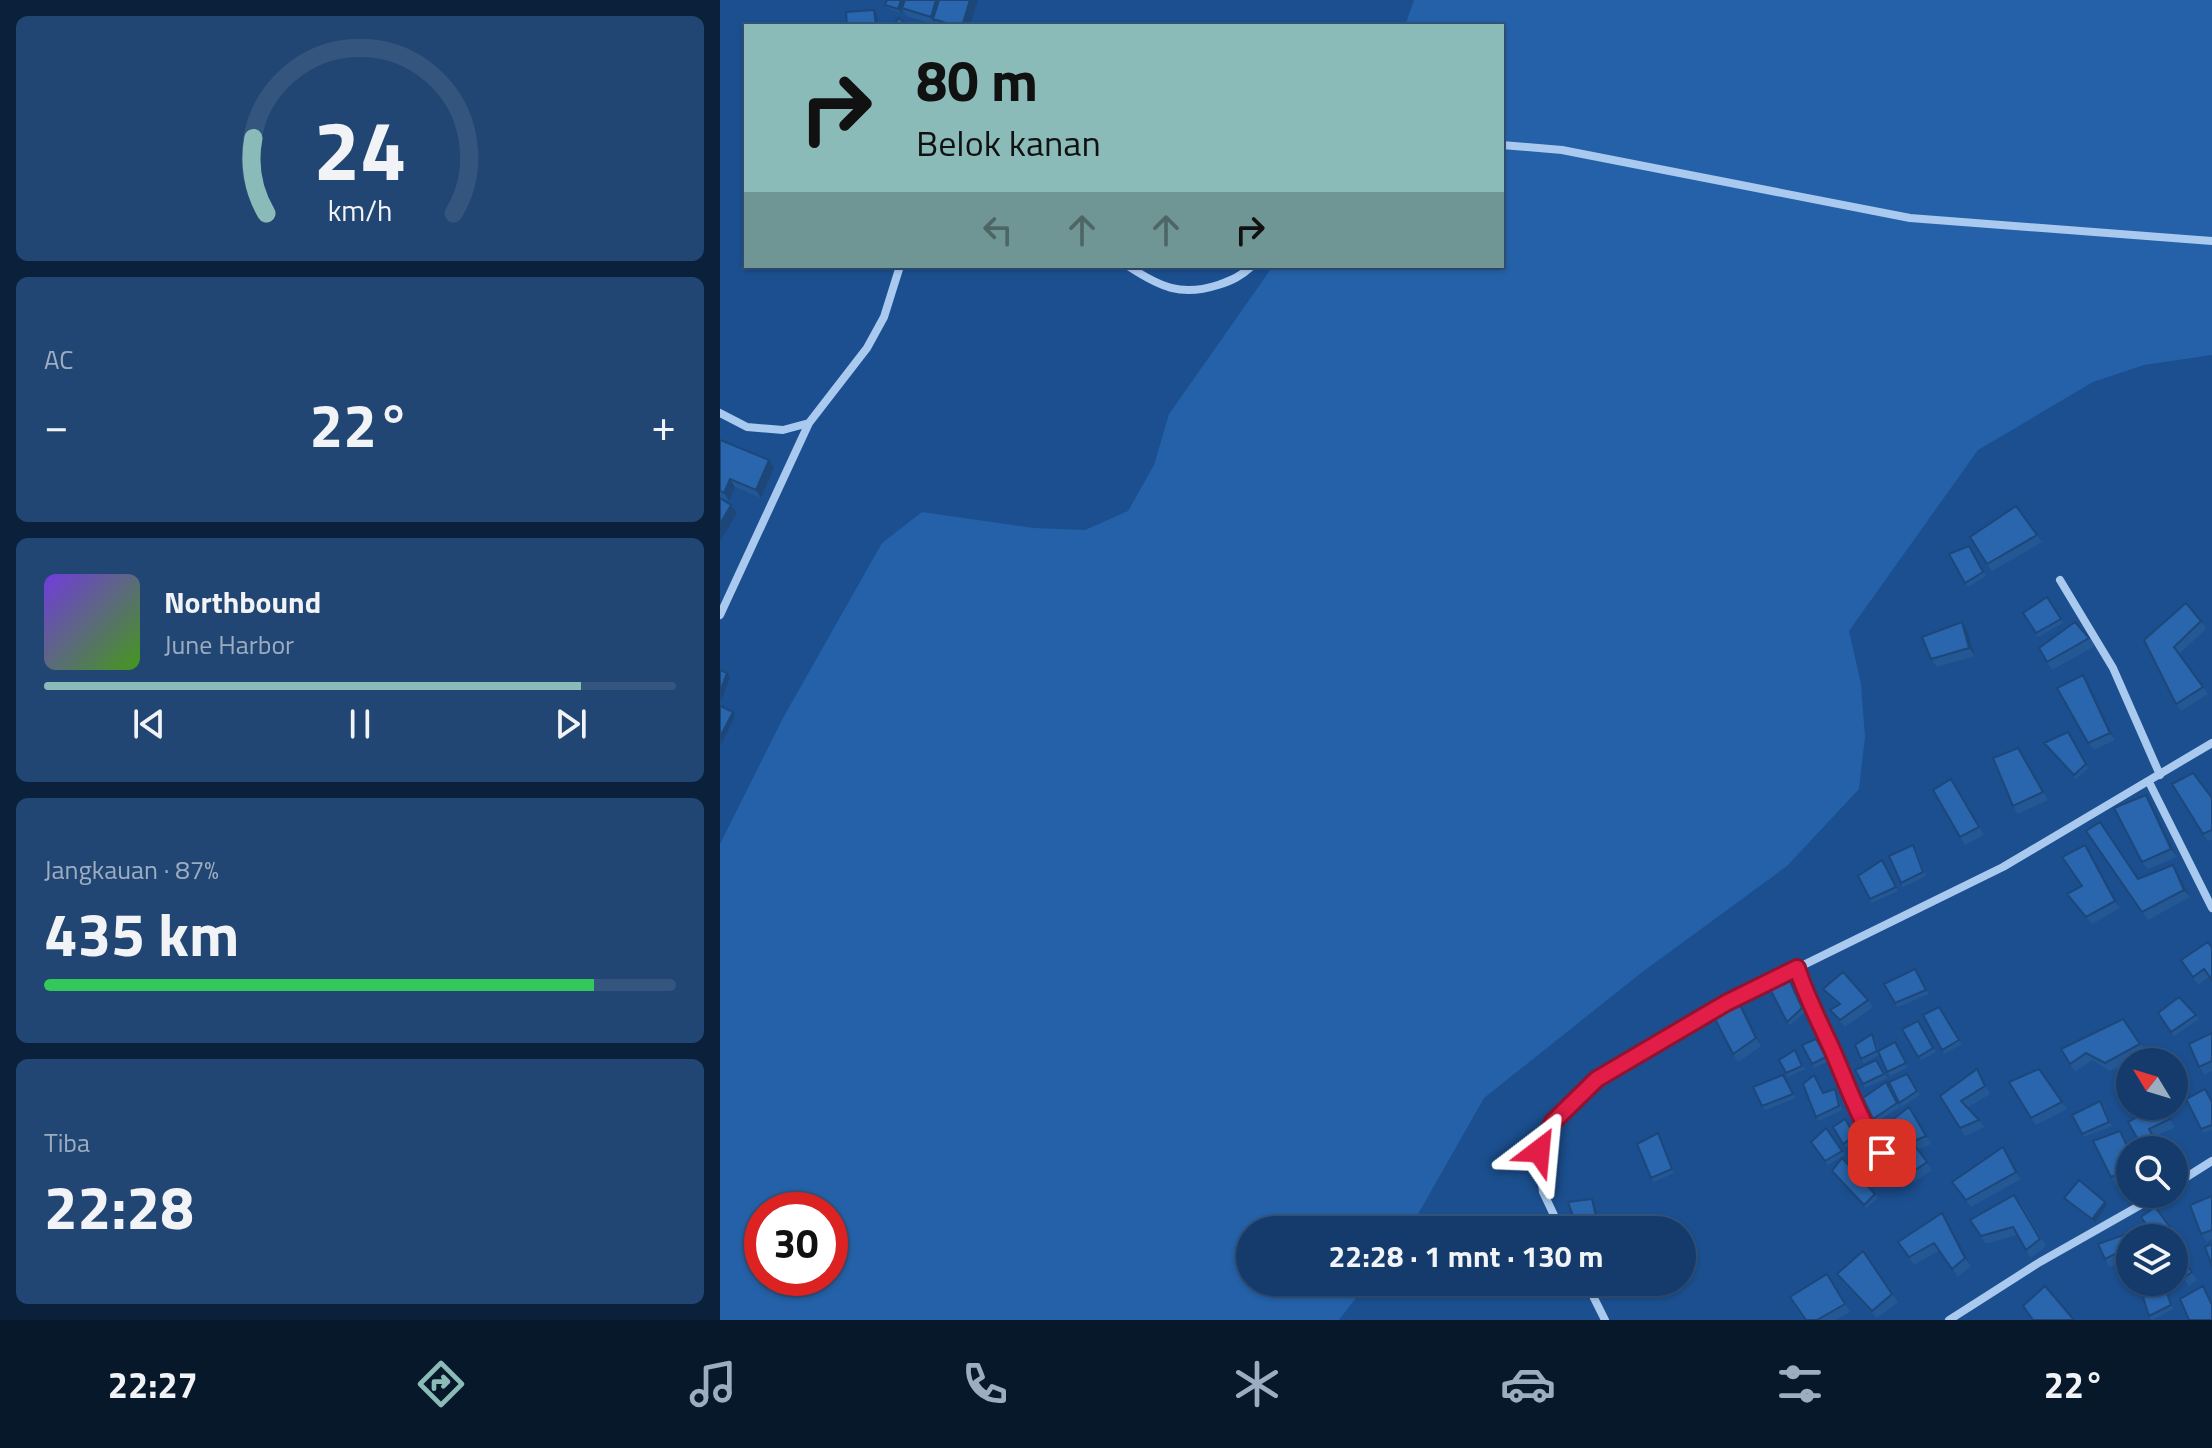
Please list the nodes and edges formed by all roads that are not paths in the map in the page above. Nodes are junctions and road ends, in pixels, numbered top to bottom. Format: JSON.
{"nodes":[{"id":1,"x":1504,"y":145,"type":"edge"},
{"id":2,"x":2212,"y":241,"type":"edge"},
{"id":3,"x":899,"y":268,"type":"edge"},
{"id":4,"x":1131,"y":268,"type":"edge"},
{"id":5,"x":1250,"y":268,"type":"edge"},
{"id":6,"x":720,"y":413,"type":"edge"},
{"id":7,"x":809,"y":423,"type":"junction"},
{"id":8,"x":2060,"y":580,"type":"dead end"},
{"id":9,"x":720,"y":615,"type":"edge"},
{"id":10,"x":2212,"y":743,"type":"edge"},
{"id":11,"x":2160,"y":775,"type":"junction"},
{"id":12,"x":2149,"y":782,"type":"junction"},
{"id":13,"x":2212,"y":908,"type":"edge"},
{"id":14,"x":1797,"y":968,"type":"junction"},
{"id":15,"x":2212,"y":1161,"type":"edge"},
{"id":16,"x":1898,"y":1174,"type":"edge"},
{"id":17,"x":2188,"y":1176,"type":"edge"},
{"id":18,"x":2135,"y":1208,"type":"edge"},
{"id":19,"x":1554,"y":1216,"type":"edge"},
{"id":20,"x":1593,"y":1296,"type":"edge"},
{"id":21,"x":1605,"y":1320,"type":"edge"},
{"id":22,"x":1949,"y":1320,"type":"edge"}],
"edges":[{"from":1,"to":2,"type":"street"},
{"from":3,"to":7,"type":"street"},
{"from":4,"to":5,"type":"street"},
{"from":6,"to":7,"type":"street"},
{"from":7,"to":9,"type":"street"},
{"from":8,"to":11,"type":"street"},
{"from":10,"to":11,"type":"street"},
{"from":11,"to":12,"type":"street"},
{"from":12,"to":13,"type":"street"},
{"from":12,"to":14,"type":"street"},
{"from":14,"to":16,"type":"street"},
{"from":14,"to":19,"type":"street"},
{"from":15,"to":17,"type":"street"},
{"from":18,"to":22,"type":"street"},
{"from":20,"to":21,"type":"street"}]}
